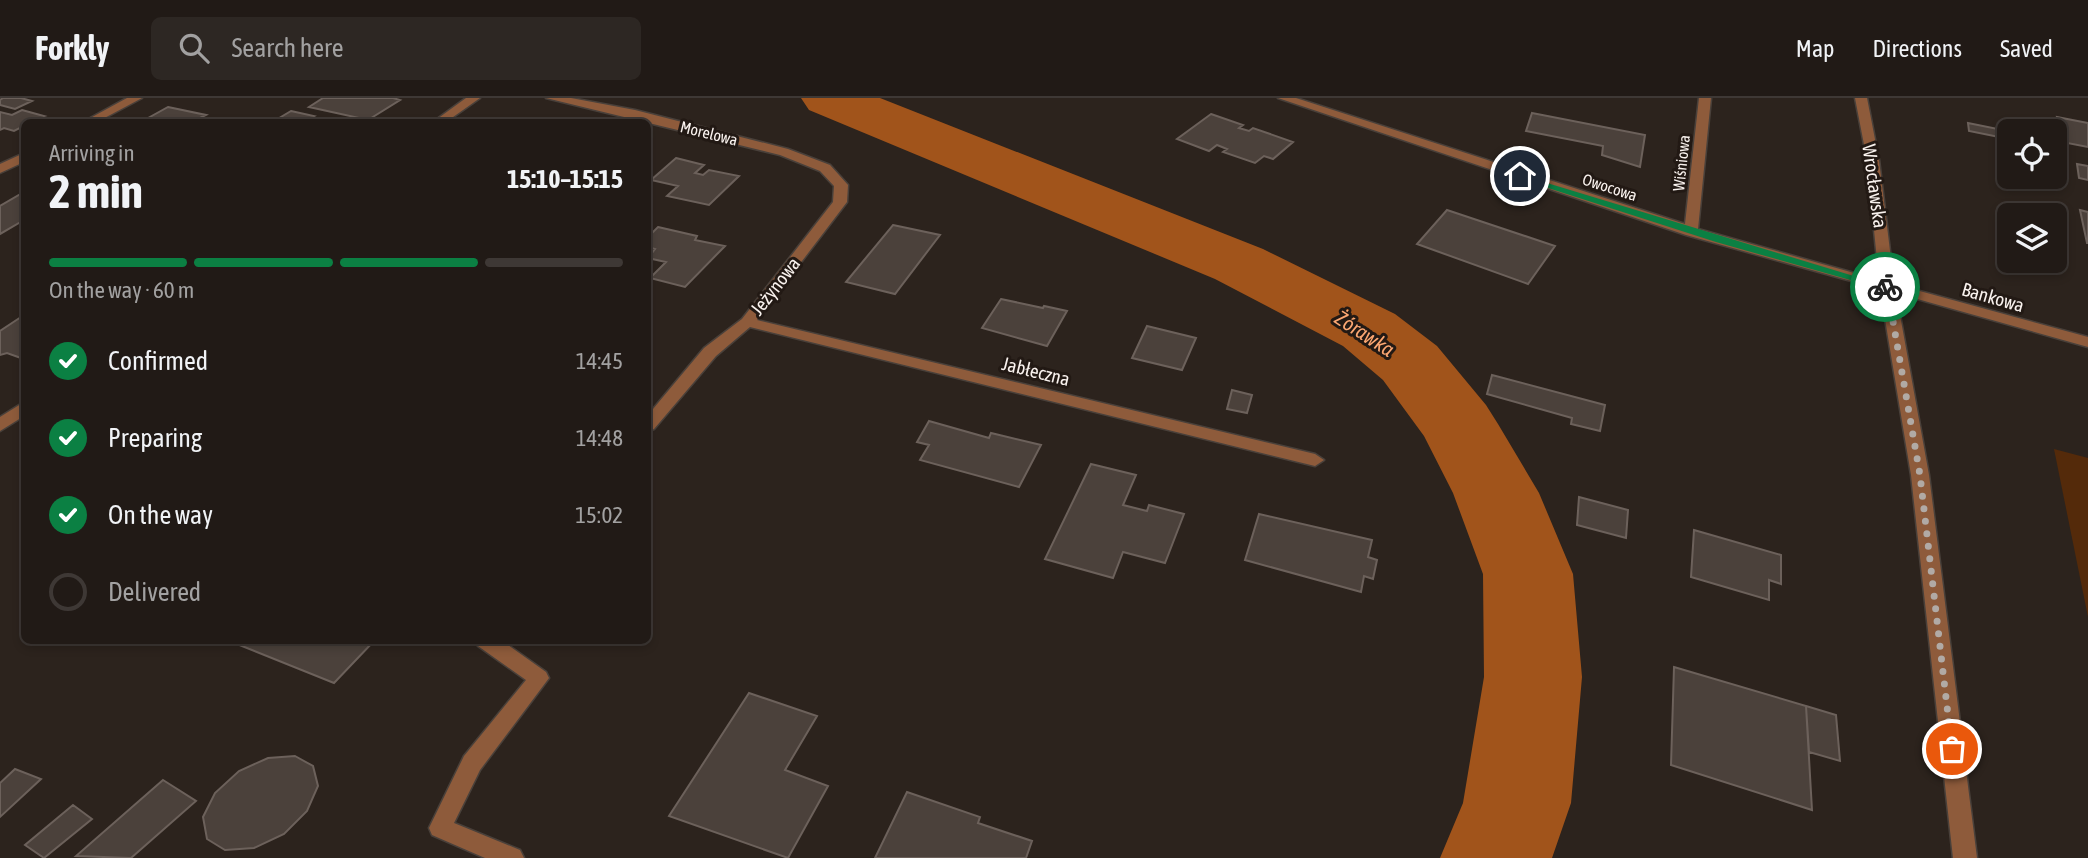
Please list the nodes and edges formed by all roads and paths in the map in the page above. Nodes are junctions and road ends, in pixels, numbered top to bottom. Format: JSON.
{"nodes":[{"id":1,"x":136,"y":98,"type":"edge"},
{"id":2,"x":474,"y":98,"type":"edge"},
{"id":3,"x":552,"y":98,"type":"edge"},
{"id":4,"x":1284,"y":98,"type":"edge"},
{"id":5,"x":1705,"y":98,"type":"edge"},
{"id":6,"x":1861,"y":98,"type":"edge"},
{"id":7,"x":95,"y":119,"type":"edge"},
{"id":8,"x":443,"y":119,"type":"edge"},
{"id":9,"x":785,"y":152,"type":"joint"},
{"id":10,"x":21,"y":158,"type":"edge"},
{"id":11,"x":0,"y":169,"type":"edge"},
{"id":12,"x":1690,"y":232,"type":"junction"},
{"id":13,"x":1887,"y":287,"type":"junction"},
{"id":14,"x":747,"y":322,"type":"junction"},
{"id":15,"x":2088,"y":342,"type":"edge"},
{"id":16,"x":21,"y":410,"type":"edge"},
{"id":17,"x":651,"y":421,"type":"edge"},
{"id":18,"x":0,"y":425,"type":"edge"},
{"id":19,"x":1315,"y":460,"type":"dead end"},
{"id":20,"x":491,"y":644,"type":"edge"},
{"id":21,"x":512,"y":858,"type":"edge"},
{"id":22,"x":1965,"y":858,"type":"edge"}],
"edges":[{"from":1,"to":7,"type":"street"},
{"from":2,"to":8,"type":"street"},
{"from":3,"to":9,"type":"street","name":"Morelowa"},
{"from":4,"to":12,"type":"street","name":"Owocowa"},
{"from":5,"to":12,"type":"street","name":"Wiśniowa"},
{"from":6,"to":13,"type":"street","name":"Wrocławska"},
{"from":9,"to":14,"type":"street","name":"Jeżynowa"},
{"from":10,"to":11,"type":"street"},
{"from":12,"to":13,"type":"street","name":"Owocowa"},
{"from":13,"to":15,"type":"street","name":"Bankowa"},
{"from":13,"to":22,"type":"street","name":"Wrocławska"},
{"from":14,"to":17,"type":"street","name":"Jeżynowa"},
{"from":14,"to":19,"type":"street","name":"Jabłeczna"},
{"from":16,"to":18,"type":"street"},
{"from":20,"to":21,"type":"street"}]}
